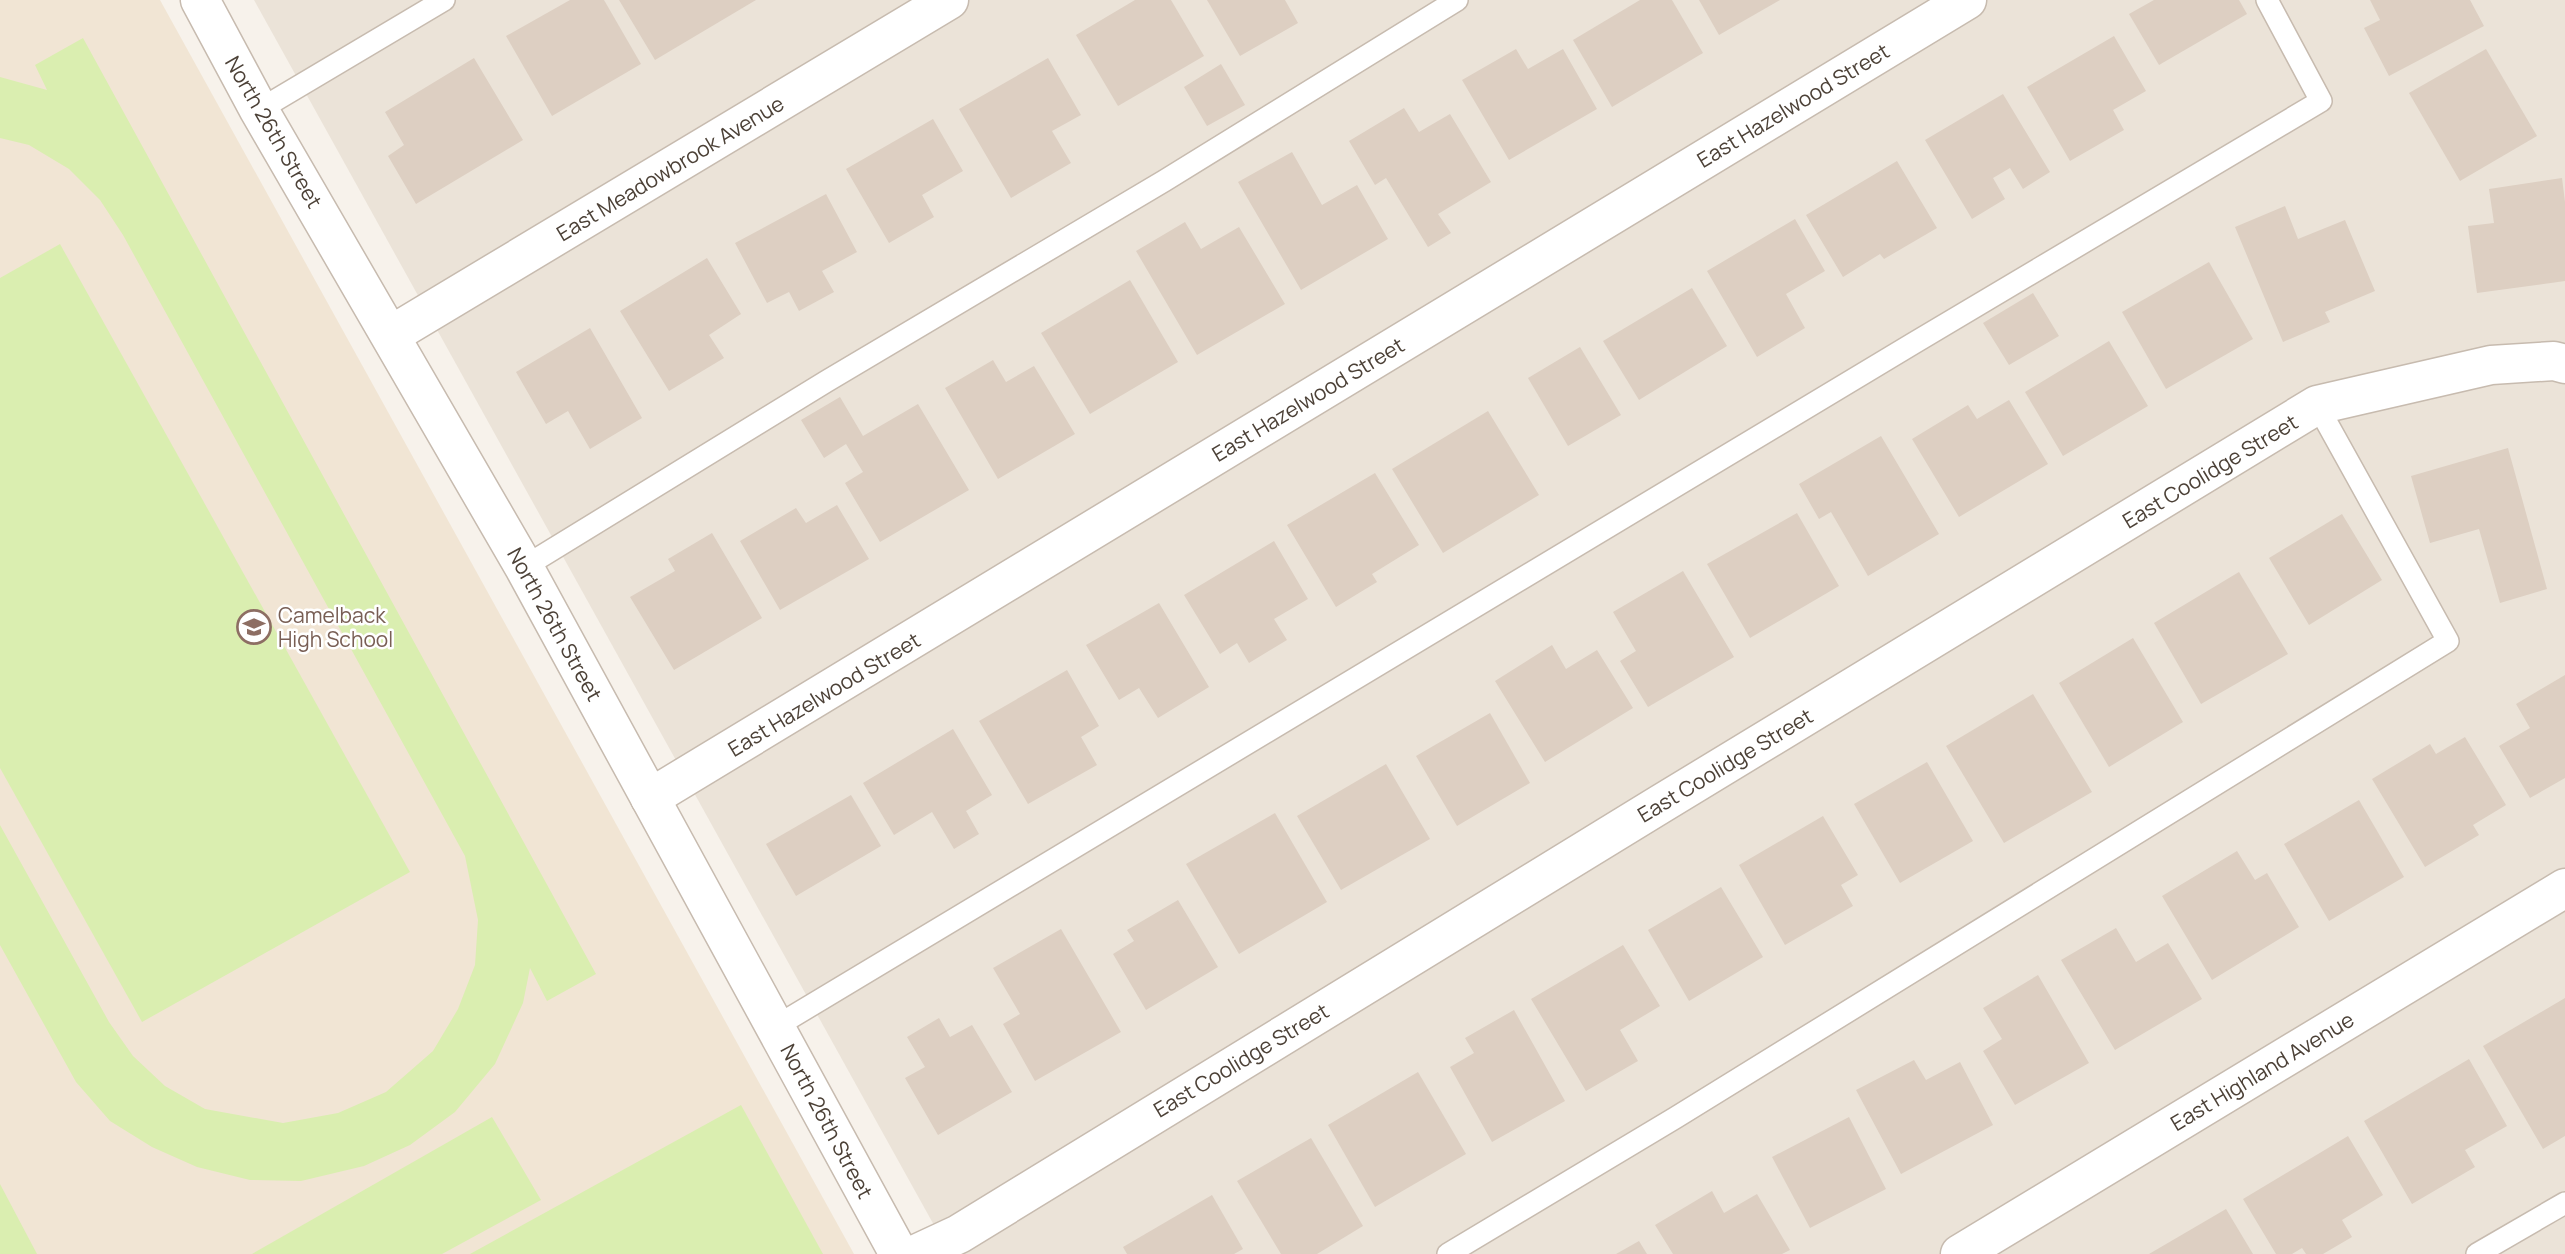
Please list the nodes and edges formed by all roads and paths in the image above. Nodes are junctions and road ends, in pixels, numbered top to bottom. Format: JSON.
{"nodes":[{"id":1,"x":200,"y":0,"type":"edge"},
{"id":2,"x":444,"y":0,"type":"edge"},
{"id":3,"x":949,"y":0,"type":"edge"},
{"id":4,"x":1457,"y":0,"type":"edge"},
{"id":5,"x":1967,"y":0,"type":"edge"},
{"id":6,"x":2267,"y":0,"type":"edge"},
{"id":7,"x":259,"y":110,"type":"junction"},
{"id":8,"x":391,"y":335,"type":"junction"},
{"id":9,"x":2565,"y":364,"type":"edge"},
{"id":10,"x":2317,"y":405,"type":"junction"},
{"id":11,"x":524,"y":568,"type":"junction"},
{"id":12,"x":650,"y":798,"type":"junction"},
{"id":13,"x":2565,"y":888,"type":"edge"},
{"id":14,"x":775,"y":1027,"type":"junction"},
{"id":15,"x":2565,"y":1203,"type":"edge"},
{"id":16,"x":899,"y":1254,"type":"edge"},
{"id":17,"x":916,"y":1254,"type":"edge"},
{"id":18,"x":1448,"y":1254,"type":"edge"},
{"id":19,"x":1960,"y":1254,"type":"edge"},
{"id":20,"x":2477,"y":1254,"type":"edge"}],
"edges":[{"from":1,"to":7,"type":"street","name":"North 26th Street"},
{"from":2,"to":7,"type":"lane"},
{"from":3,"to":8,"type":"street","name":"East Meadowbrook Avenue"},
{"from":4,"to":11,"type":"lane"},
{"from":5,"to":12,"type":"street","name":"East Hazelwood Street"},
{"from":6,"to":14,"type":"lane"},
{"from":7,"to":8,"type":"street","name":"North 26th Street"},
{"from":8,"to":11,"type":"street","name":"North 26th Street"},
{"from":9,"to":10,"type":"street","name":"East Coolidge Street"},
{"from":10,"to":17,"type":"street","name":"East Coolidge Street"},
{"from":10,"to":18,"type":"lane"},
{"from":11,"to":12,"type":"street","name":"North 26th Street"},
{"from":12,"to":14,"type":"street","name":"North 26th Street"},
{"from":13,"to":19,"type":"street","name":"East Highland Avenue"},
{"from":14,"to":16,"type":"street","name":"North 26th Street"},
{"from":15,"to":20,"type":"lane"}]}
